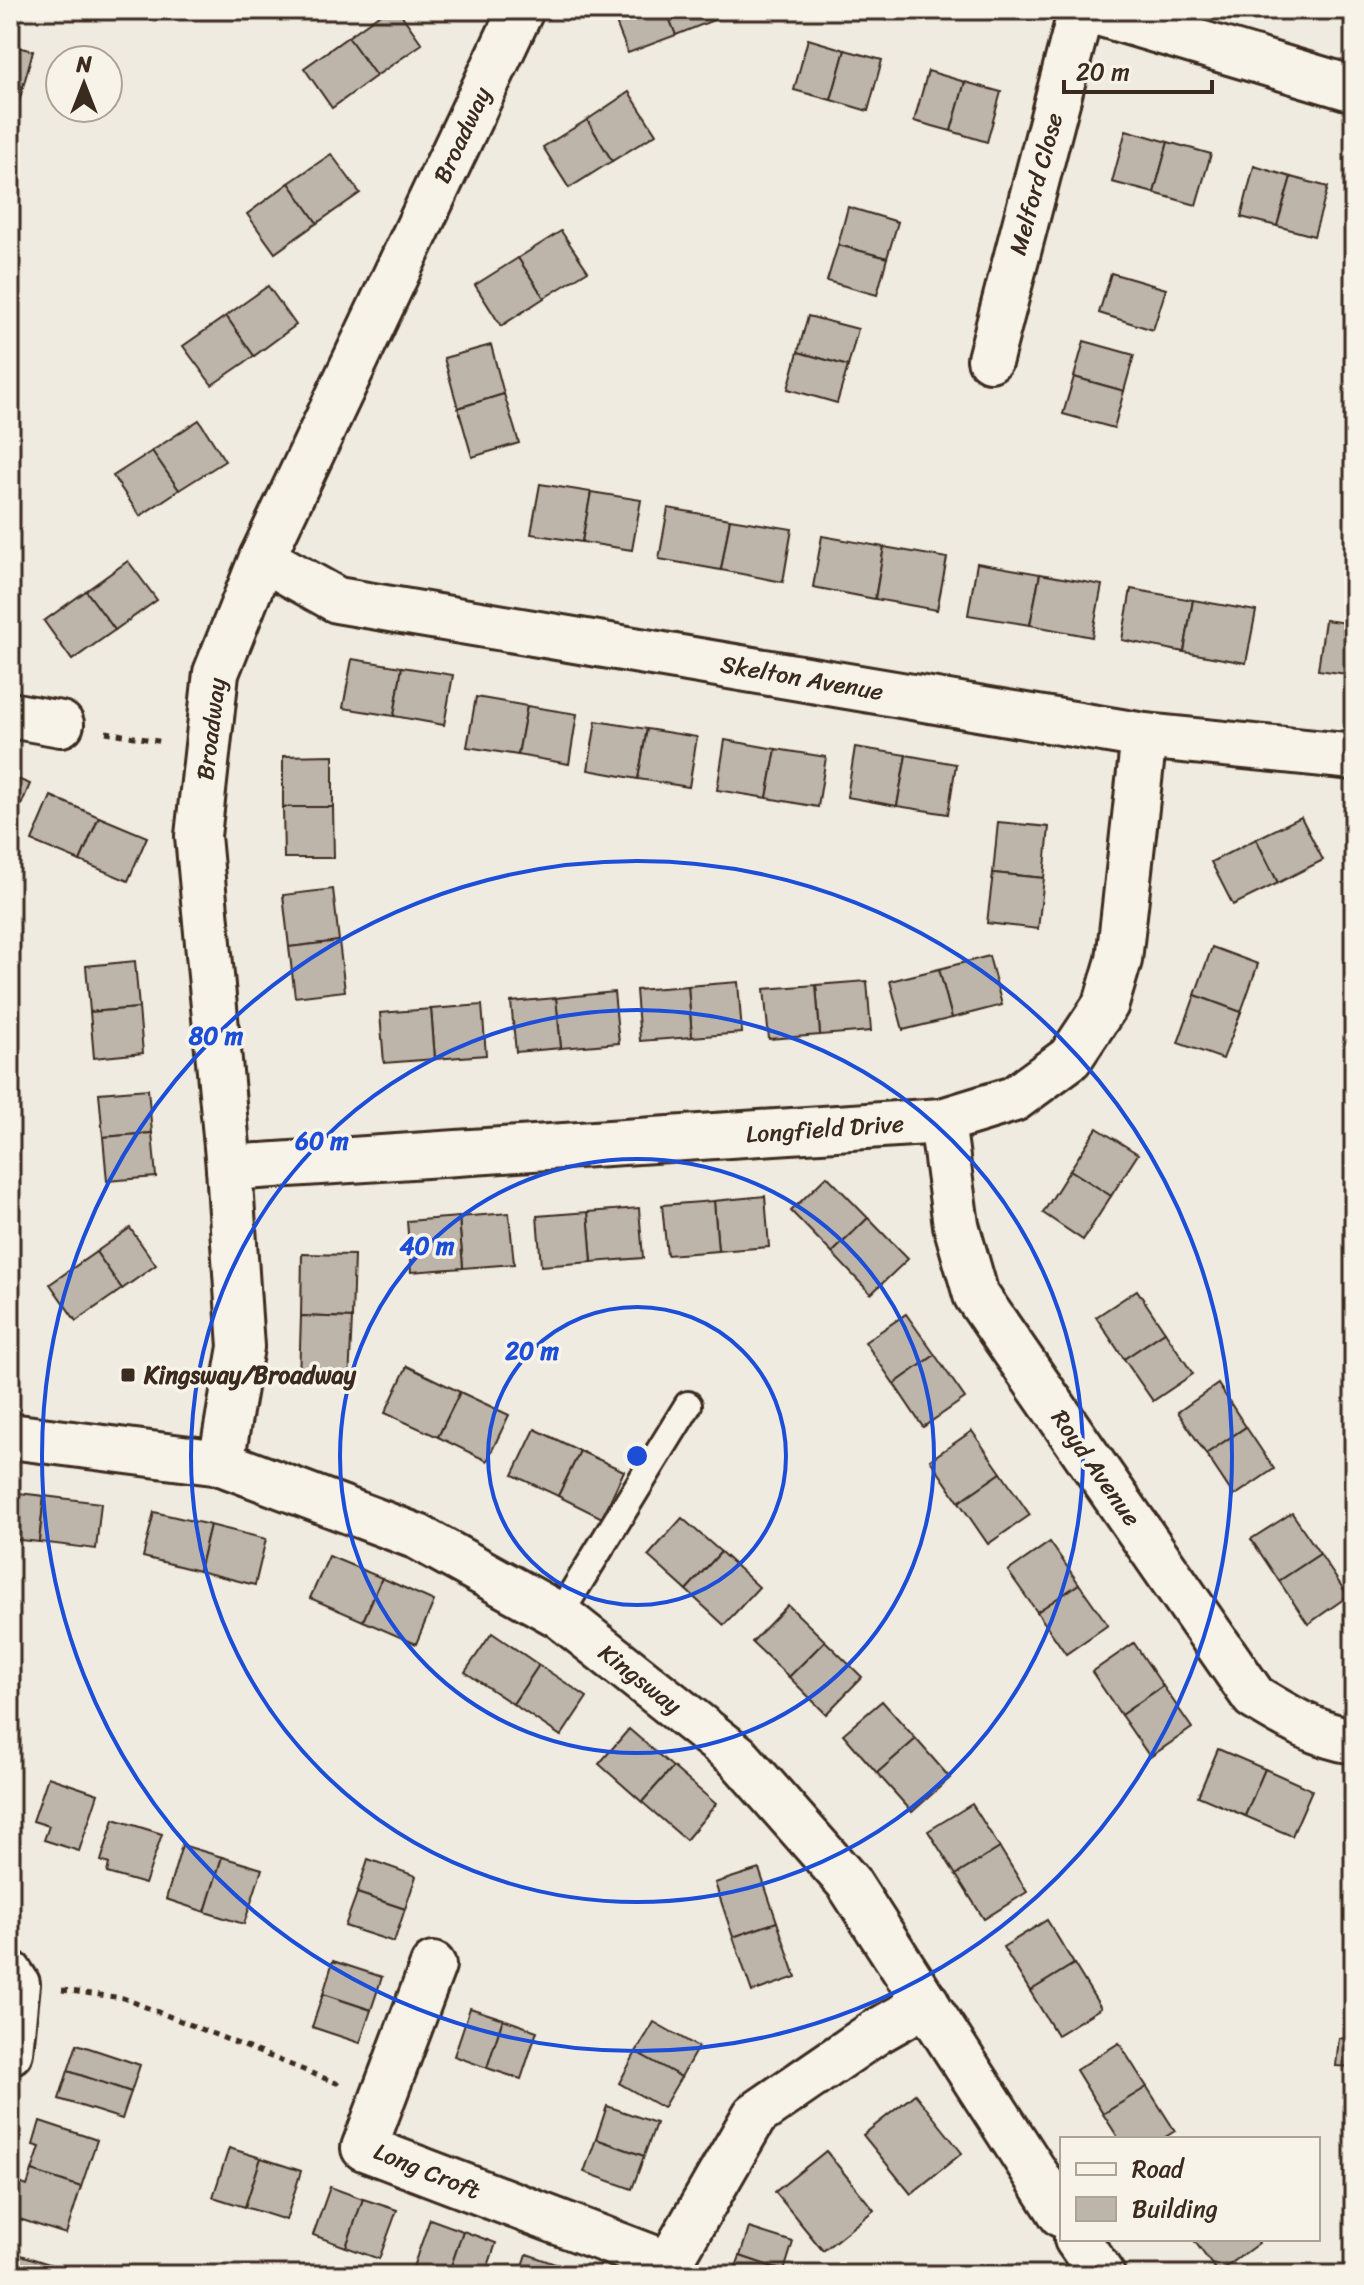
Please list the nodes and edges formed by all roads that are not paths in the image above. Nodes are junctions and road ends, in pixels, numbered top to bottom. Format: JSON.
{"nodes":[{"id":1,"x":521,"y":10,"type":"edge"},
{"id":2,"x":1081,"y":10,"type":"edge"},
{"id":3,"x":1088,"y":10,"type":"edge"},
{"id":4,"x":1354,"y":89,"type":"edge"},
{"id":5,"x":990,"y":359,"type":"dead end"},
{"id":6,"x":262,"y":558,"type":"junction"},
{"id":7,"x":10,"y":715,"type":"edge"},
{"id":8,"x":61,"y":724,"type":"road end"},
{"id":9,"x":1144,"y":736,"type":"junction"},
{"id":10,"x":1354,"y":757,"type":"edge"},
{"id":11,"x":942,"y":1121,"type":"junction"},
{"id":12,"x":229,"y":1168,"type":"junction"},
{"id":13,"x":688,"y":1405,"type":"dead end"},
{"id":14,"x":10,"y":1436,"type":"edge"},
{"id":15,"x":221,"y":1463,"type":"junction"},
{"id":16,"x":559,"y":1615,"type":"junction"},
{"id":17,"x":1354,"y":1741,"type":"edge"},
{"id":18,"x":433,"y":1965,"type":"dead end"},
{"id":19,"x":14,"y":1979,"type":"edge"},
{"id":20,"x":927,"y":2003,"type":"junction"},
{"id":21,"x":10,"y":2052,"type":"edge"},
{"id":22,"x":1060,"y":2212,"type":"edge"},
{"id":23,"x":1078,"y":2241,"type":"edge"},
{"id":24,"x":668,"y":2270,"type":"edge"},
{"id":25,"x":1102,"y":2275,"type":"edge"}],
"edges":[{"from":1,"to":6,"type":"street","name":"Broadway"},
{"from":2,"to":5,"type":"street","name":"Melford Close"},
{"from":3,"to":4,"type":"street"},
{"from":6,"to":9,"type":"street","name":"Skelton Avenue"},
{"from":6,"to":12,"type":"street","name":"Broadway"},
{"from":7,"to":8,"type":"street"},
{"from":9,"to":10,"type":"street","name":"Skelton Avenue"},
{"from":9,"to":11,"type":"street","name":"Longfield Drive"},
{"from":11,"to":12,"type":"street","name":"Longfield Drive"},
{"from":11,"to":17,"type":"street","name":"Royd Avenue"},
{"from":12,"to":15,"type":"street","name":"Broadway"},
{"from":13,"to":16,"type":"lane"},
{"from":14,"to":15,"type":"street","name":"Kingsway"},
{"from":15,"to":16,"type":"street","name":"Kingsway"},
{"from":16,"to":20,"type":"street","name":"Kingsway"},
{"from":18,"to":24,"type":"street","name":"Long Croft"},
{"from":19,"to":21,"type":"street"},
{"from":20,"to":22,"type":"street","name":"Kingsway"},
{"from":20,"to":24,"type":"street","name":"Long Croft"},
{"from":23,"to":25,"type":"street"}]}
